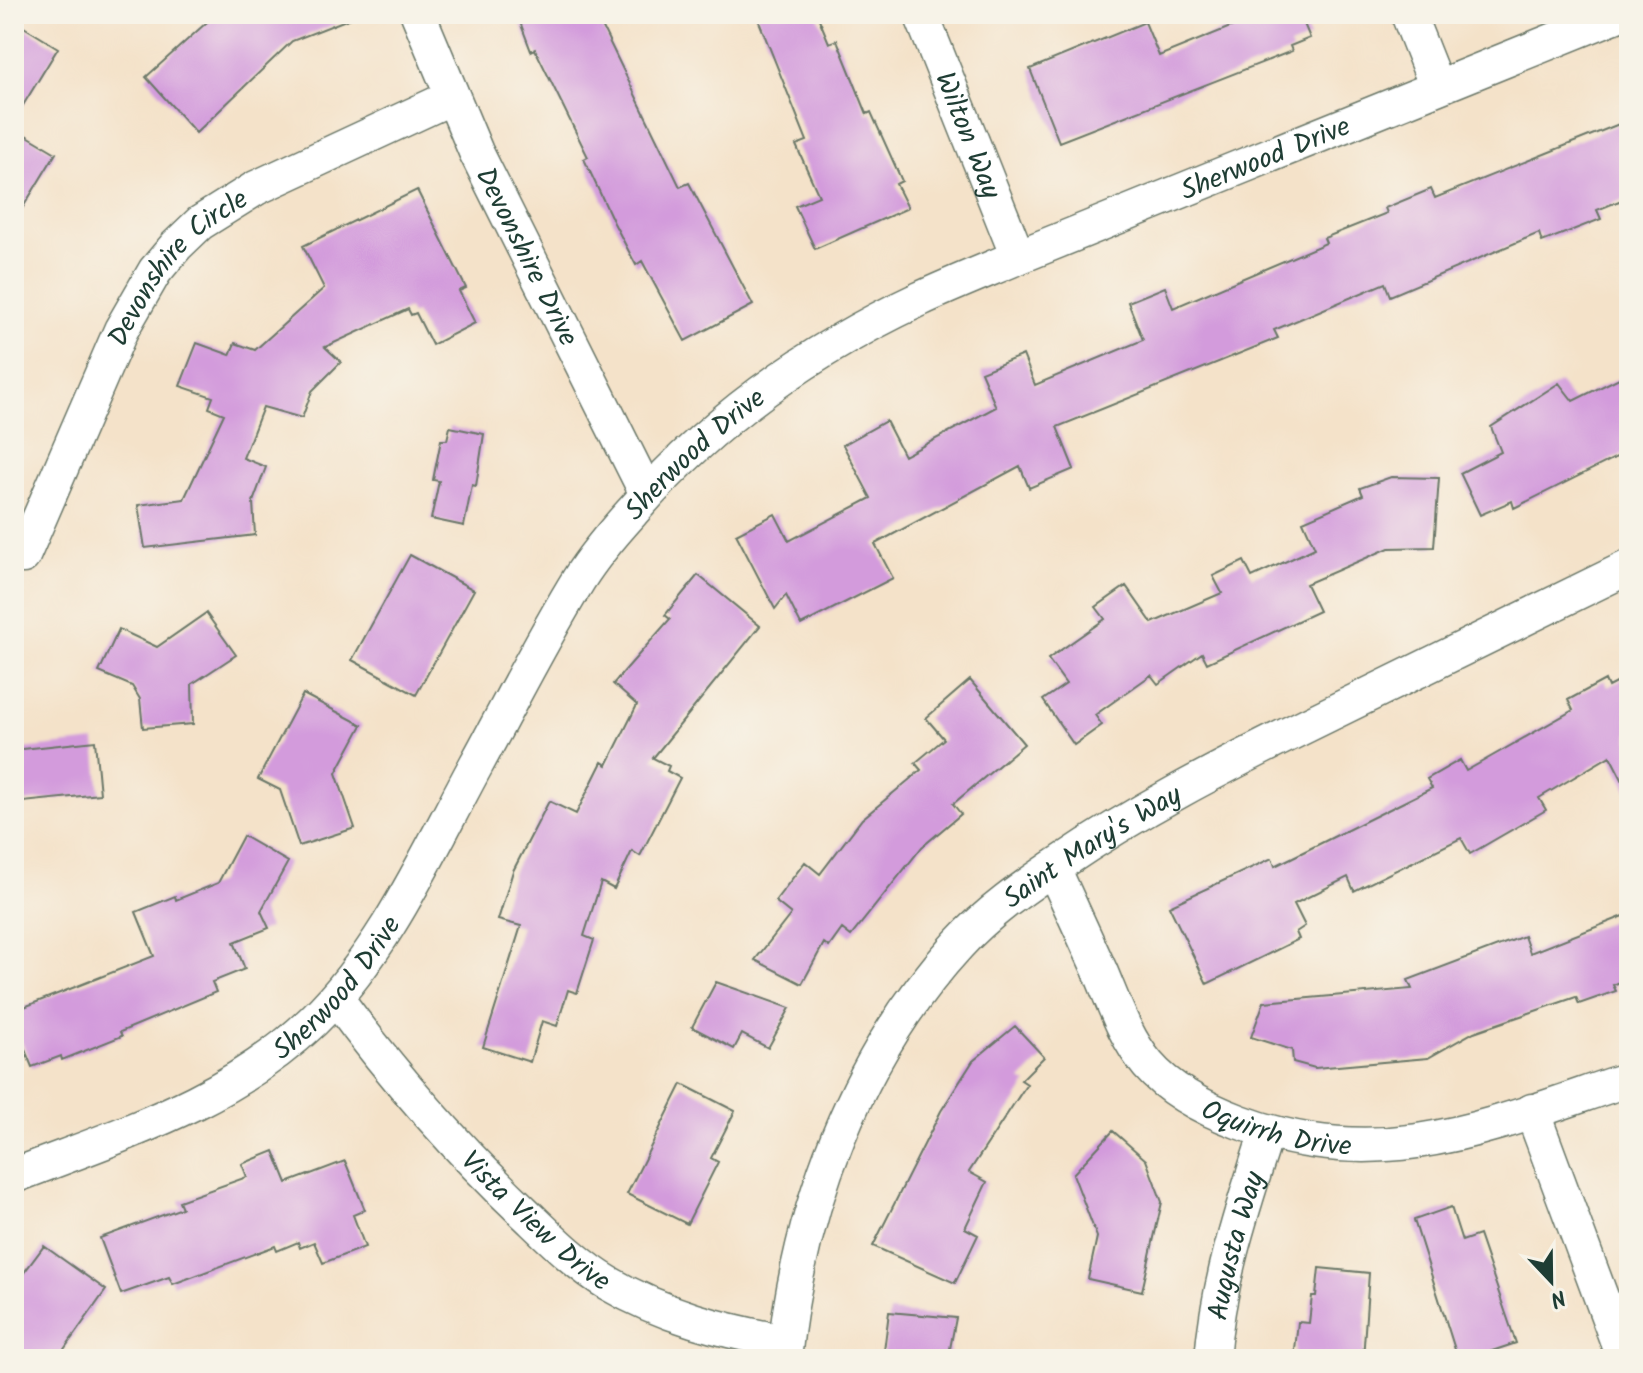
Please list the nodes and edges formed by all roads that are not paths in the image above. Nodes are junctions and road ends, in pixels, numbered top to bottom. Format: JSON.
{"nodes":[{"id":1,"x":418,"y":14,"type":"edge"},
{"id":2,"x":921,"y":14,"type":"edge"},
{"id":3,"x":1408,"y":14,"type":"edge"},
{"id":4,"x":1619,"y":14,"type":"edge"},
{"id":5,"x":1437,"y":87,"type":"junction"},
{"id":6,"x":452,"y":97,"type":"junction"},
{"id":7,"x":1018,"y":257,"type":"junction"},
{"id":8,"x":647,"y":494,"type":"junction"},
{"id":9,"x":23,"y":556,"type":"dead end"},
{"id":10,"x":1629,"y":567,"type":"edge"},
{"id":11,"x":1053,"y":868,"type":"junction"},
{"id":12,"x":336,"y":998,"type":"junction"},
{"id":13,"x":1629,"y":1079,"type":"edge"},
{"id":14,"x":1532,"y":1111,"type":"junction"},
{"id":15,"x":1267,"y":1132,"type":"junction"},
{"id":16,"x":14,"y":1176,"type":"edge"},
{"id":17,"x":784,"y":1351,"type":"edge"},
{"id":18,"x":1212,"y":1359,"type":"edge"},
{"id":19,"x":1624,"y":1359,"type":"edge"}],
"edges":[{"from":1,"to":6,"type":"street","name":"Devonshire Drive"},
{"from":2,"to":7,"type":"street","name":"Wilton Way"},
{"from":3,"to":5,"type":"street"},
{"from":4,"to":5,"type":"street","name":"Sherwood Drive"},
{"from":5,"to":7,"type":"street","name":"Sherwood Drive"},
{"from":6,"to":8,"type":"street","name":"Devonshire Drive"},
{"from":6,"to":9,"type":"street","name":"Devonshire Circle"},
{"from":7,"to":8,"type":"street","name":"Sherwood Drive"},
{"from":8,"to":12,"type":"street","name":"Sherwood Drive"},
{"from":10,"to":11,"type":"street","name":"Saint Mary's Way"},
{"from":11,"to":15,"type":"street","name":"Oquirrh Drive"},
{"from":11,"to":17,"type":"street","name":"Saint Mary's Way"},
{"from":12,"to":16,"type":"street","name":"Sherwood Drive"},
{"from":12,"to":17,"type":"street","name":"Vista View Drive"},
{"from":13,"to":14,"type":"street","name":"Oquirrh Drive"},
{"from":14,"to":15,"type":"street","name":"Oquirrh Drive"},
{"from":14,"to":19,"type":"street"},
{"from":15,"to":18,"type":"street","name":"Augusta Way"}]}
